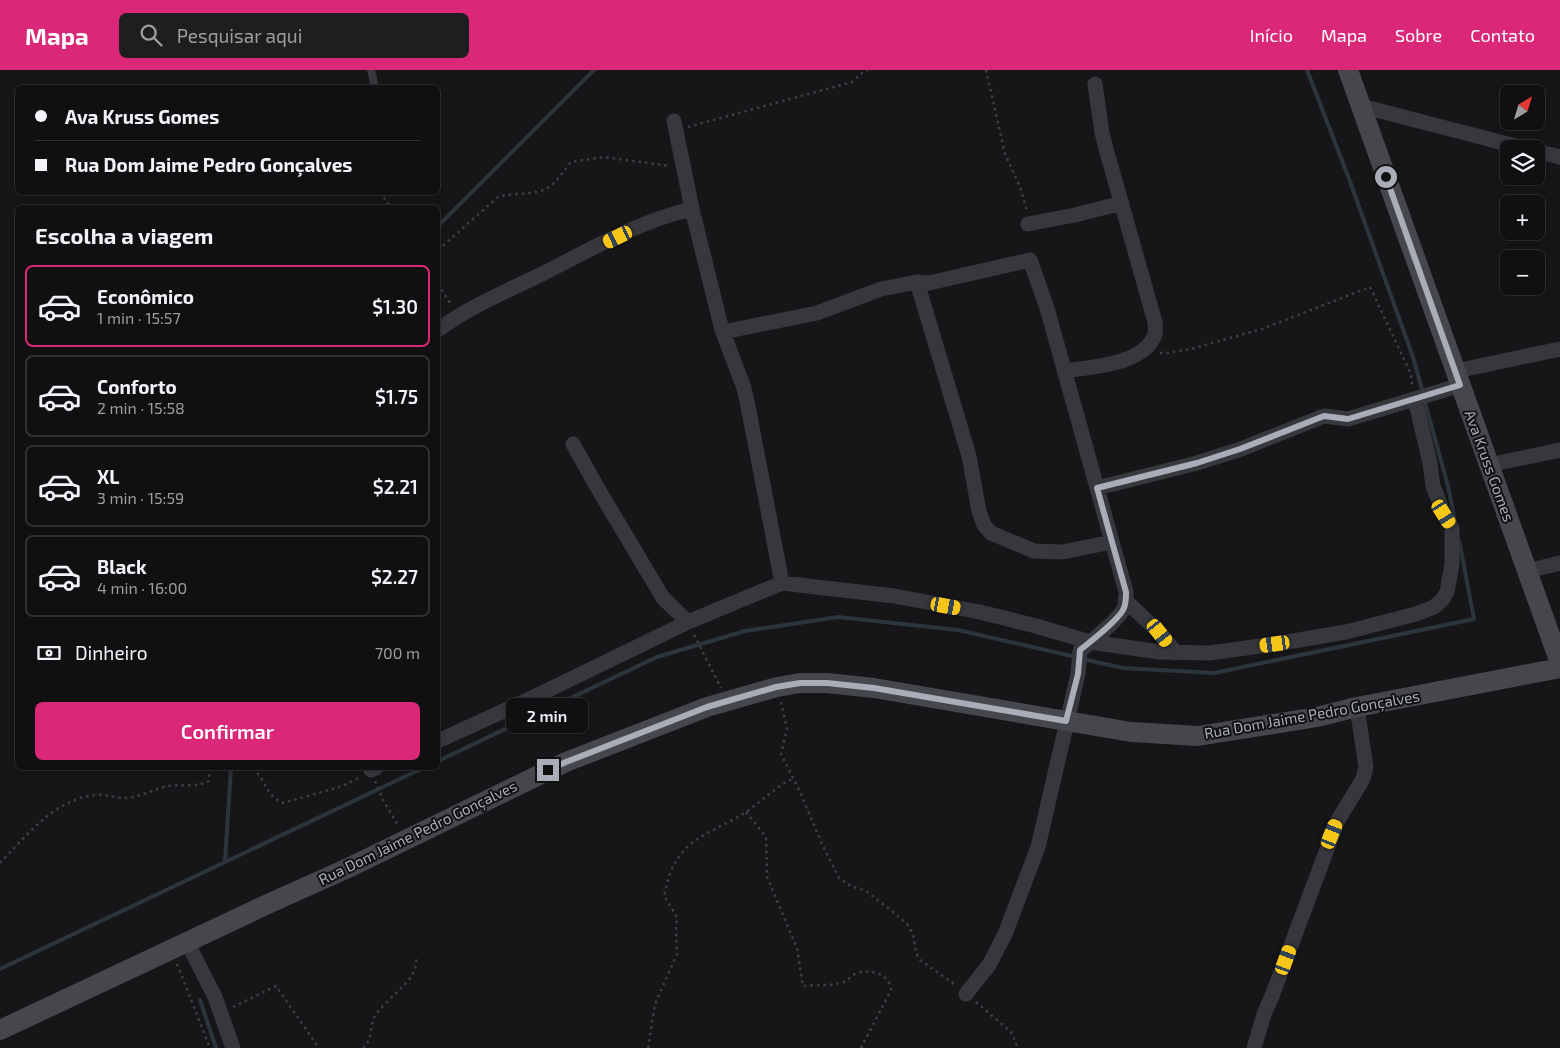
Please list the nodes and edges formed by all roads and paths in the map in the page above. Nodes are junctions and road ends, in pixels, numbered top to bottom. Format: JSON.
{"nodes":[{"id":1,"x":370,"y":70,"type":"edge"},
{"id":2,"x":868,"y":70,"type":"edge"},
{"id":3,"x":986,"y":70,"type":"edge"},
{"id":4,"x":1348,"y":70,"type":"edge"},
{"id":5,"x":1095,"y":84,"type":"dead end"},
{"id":6,"x":374,"y":85,"type":"edge"},
{"id":7,"x":1361,"y":106,"type":"junction"},
{"id":8,"x":674,"y":125,"type":"joint"},
{"id":9,"x":1500,"y":142,"type":"edge"},
{"id":10,"x":1545,"y":153,"type":"edge"},
{"id":11,"x":1560,"y":157,"type":"edge"},
{"id":12,"x":684,"y":168,"type":"junction"},
{"id":13,"x":1122,"y":203,"type":"junction"},
{"id":14,"x":692,"y":209,"type":"junction"},
{"id":15,"x":1028,"y":224,"type":"joint"},
{"id":16,"x":440,"y":248,"type":"edge"},
{"id":17,"x":917,"y":282,"type":"junction"},
{"id":18,"x":440,"y":287,"type":"edge"},
{"id":19,"x":459,"y":317,"type":"junction"},
{"id":20,"x":440,"y":329,"type":"edge"},
{"id":21,"x":723,"y":332,"type":"junction"},
{"id":22,"x":1144,"y":349,"type":"junction"},
{"id":23,"x":1560,"y":349,"type":"edge"},
{"id":24,"x":1064,"y":371,"type":"junction"},
{"id":25,"x":1458,"y":378,"type":"junction"},
{"id":26,"x":1415,"y":399,"type":"junction"},
{"id":27,"x":573,"y":444,"type":"dead end"},
{"id":28,"x":1560,"y":450,"type":"edge"},
{"id":29,"x":1489,"y":464,"type":"junction"},
{"id":30,"x":1097,"y":488,"type":"junction"},
{"id":31,"x":1112,"y":542,"type":"junction"},
{"id":32,"x":1560,"y":563,"type":"edge"},
{"id":33,"x":1527,"y":571,"type":"junction"},
{"id":34,"x":782,"y":583,"type":"junction"},
{"id":35,"x":1125,"y":600,"type":"junction"},
{"id":36,"x":688,"y":622,"type":"junction"},
{"id":37,"x":1085,"y":646,"type":"junction"},
{"id":38,"x":1176,"y":653,"type":"junction"},
{"id":39,"x":1560,"y":664,"type":"edge"},
{"id":40,"x":1560,"y":668,"type":"edge"},
{"id":41,"x":776,"y":687,"type":"junction"},
{"id":42,"x":727,"y":701,"type":"junction"},
{"id":43,"x":1357,"y":707,"type":"junction"},
{"id":44,"x":1066,"y":721,"type":"junction"},
{"id":45,"x":440,"y":740,"type":"edge"},
{"id":46,"x":210,"y":770,"type":"edge"},
{"id":47,"x":254,"y":770,"type":"edge"},
{"id":48,"x":371,"y":770,"type":"edge"},
{"id":49,"x":373,"y":770,"type":"edge"},
{"id":50,"x":792,"y":779,"type":"junction"},
{"id":51,"x":746,"y":812,"type":"junction"},
{"id":52,"x":406,"y":840,"type":"junction"},
{"id":53,"x":0,"y":863,"type":"edge"},
{"id":54,"x":179,"y":946,"type":"junction"},
{"id":55,"x":417,"y":958,"type":"dead end"},
{"id":56,"x":966,"y":994,"type":"junction"},
{"id":57,"x":222,"y":1013,"type":"junction"},
{"id":58,"x":0,"y":1030,"type":"edge"},
{"id":59,"x":210,"y":1048,"type":"edge"},
{"id":60,"x":233,"y":1048,"type":"edge"},
{"id":61,"x":319,"y":1048,"type":"edge"},
{"id":62,"x":363,"y":1048,"type":"edge"},
{"id":63,"x":648,"y":1048,"type":"edge"},
{"id":64,"x":861,"y":1048,"type":"edge"},
{"id":65,"x":1018,"y":1048,"type":"edge"},
{"id":66,"x":1254,"y":1048,"type":"edge"}],
"edges":[{"from":1,"to":6,"type":"lane"},
{"from":2,"to":8,"type":"path"},
{"from":3,"to":15,"type":"path"},
{"from":4,"to":7,"type":"main road","name":"Ava Kruss Gomes"},
{"from":5,"to":13,"type":"street"},
{"from":7,"to":9,"type":"street"},
{"from":7,"to":25,"type":"main road","name":"Ava Kruss Gomes"},
{"from":8,"to":12,"type":"street"},
{"from":10,"to":11,"type":"street"},
{"from":12,"to":14,"type":"street"},
{"from":12,"to":16,"type":"path"},
{"from":13,"to":15,"type":"street"},
{"from":13,"to":22,"type":"street"},
{"from":14,"to":19,"type":"street"},
{"from":14,"to":21,"type":"street"},
{"from":17,"to":21,"type":"street"},
{"from":17,"to":24,"type":"street"},
{"from":17,"to":31,"type":"street"},
{"from":18,"to":19,"type":"path"},
{"from":19,"to":20,"type":"street"},
{"from":21,"to":34,"type":"street"},
{"from":22,"to":24,"type":"street"},
{"from":22,"to":26,"type":"path"},
{"from":23,"to":25,"type":"street"},
{"from":24,"to":30,"type":"street"},
{"from":25,"to":26,"type":"street"},
{"from":25,"to":29,"type":"main road","name":"Ava Kruss Gomes"},
{"from":26,"to":30,"type":"street"},
{"from":26,"to":38,"type":"street"},
{"from":27,"to":36,"type":"street"},
{"from":28,"to":29,"type":"street"},
{"from":29,"to":33,"type":"main road","name":"Ava Kruss Gomes"},
{"from":30,"to":31,"type":"street"},
{"from":31,"to":35,"type":"street"},
{"from":32,"to":33,"type":"street"},
{"from":33,"to":39,"type":"main road","name":"Ava Kruss Gomes"},
{"from":34,"to":36,"type":"street"},
{"from":34,"to":37,"type":"street"},
{"from":35,"to":37,"type":"street"},
{"from":35,"to":38,"type":"street"},
{"from":36,"to":42,"type":"path"},
{"from":36,"to":45,"type":"street"},
{"from":37,"to":38,"type":"street"},
{"from":37,"to":44,"type":"street"},
{"from":40,"to":43,"type":"main road","name":"Rua Dom Jaime Pedro Gonçalves"},
{"from":41,"to":42,"type":"main road","name":"Rua Dom Jaime Pedro Gonçalves"},
{"from":41,"to":44,"type":"main road","name":"Rua Dom Jaime Pedro Gonçalves"},
{"from":41,"to":50,"type":"path"},
{"from":42,"to":52,"type":"main road","name":"Rua Dom Jaime Pedro Gonçalves"},
{"from":43,"to":44,"type":"main road","name":"Rua Dom Jaime Pedro Gonçalves"},
{"from":43,"to":66,"type":"street"},
{"from":44,"to":56,"type":"street"},
{"from":46,"to":53,"type":"path"},
{"from":47,"to":48,"type":"path"},
{"from":49,"to":52,"type":"path"},
{"from":50,"to":51,"type":"path"},
{"from":50,"to":56,"type":"path"},
{"from":51,"to":63,"type":"path"},
{"from":51,"to":64,"type":"path"},
{"from":52,"to":54,"type":"main road","name":"Rua Dom Jaime Pedro Gonçalves"},
{"from":54,"to":57,"type":"street"},
{"from":54,"to":58,"type":"main road","name":"Rua Dom Jaime Pedro Gonçalves"},
{"from":54,"to":59,"type":"path"},
{"from":55,"to":62,"type":"path"},
{"from":56,"to":65,"type":"path"},
{"from":57,"to":60,"type":"street"},
{"from":57,"to":61,"type":"path"}]}
